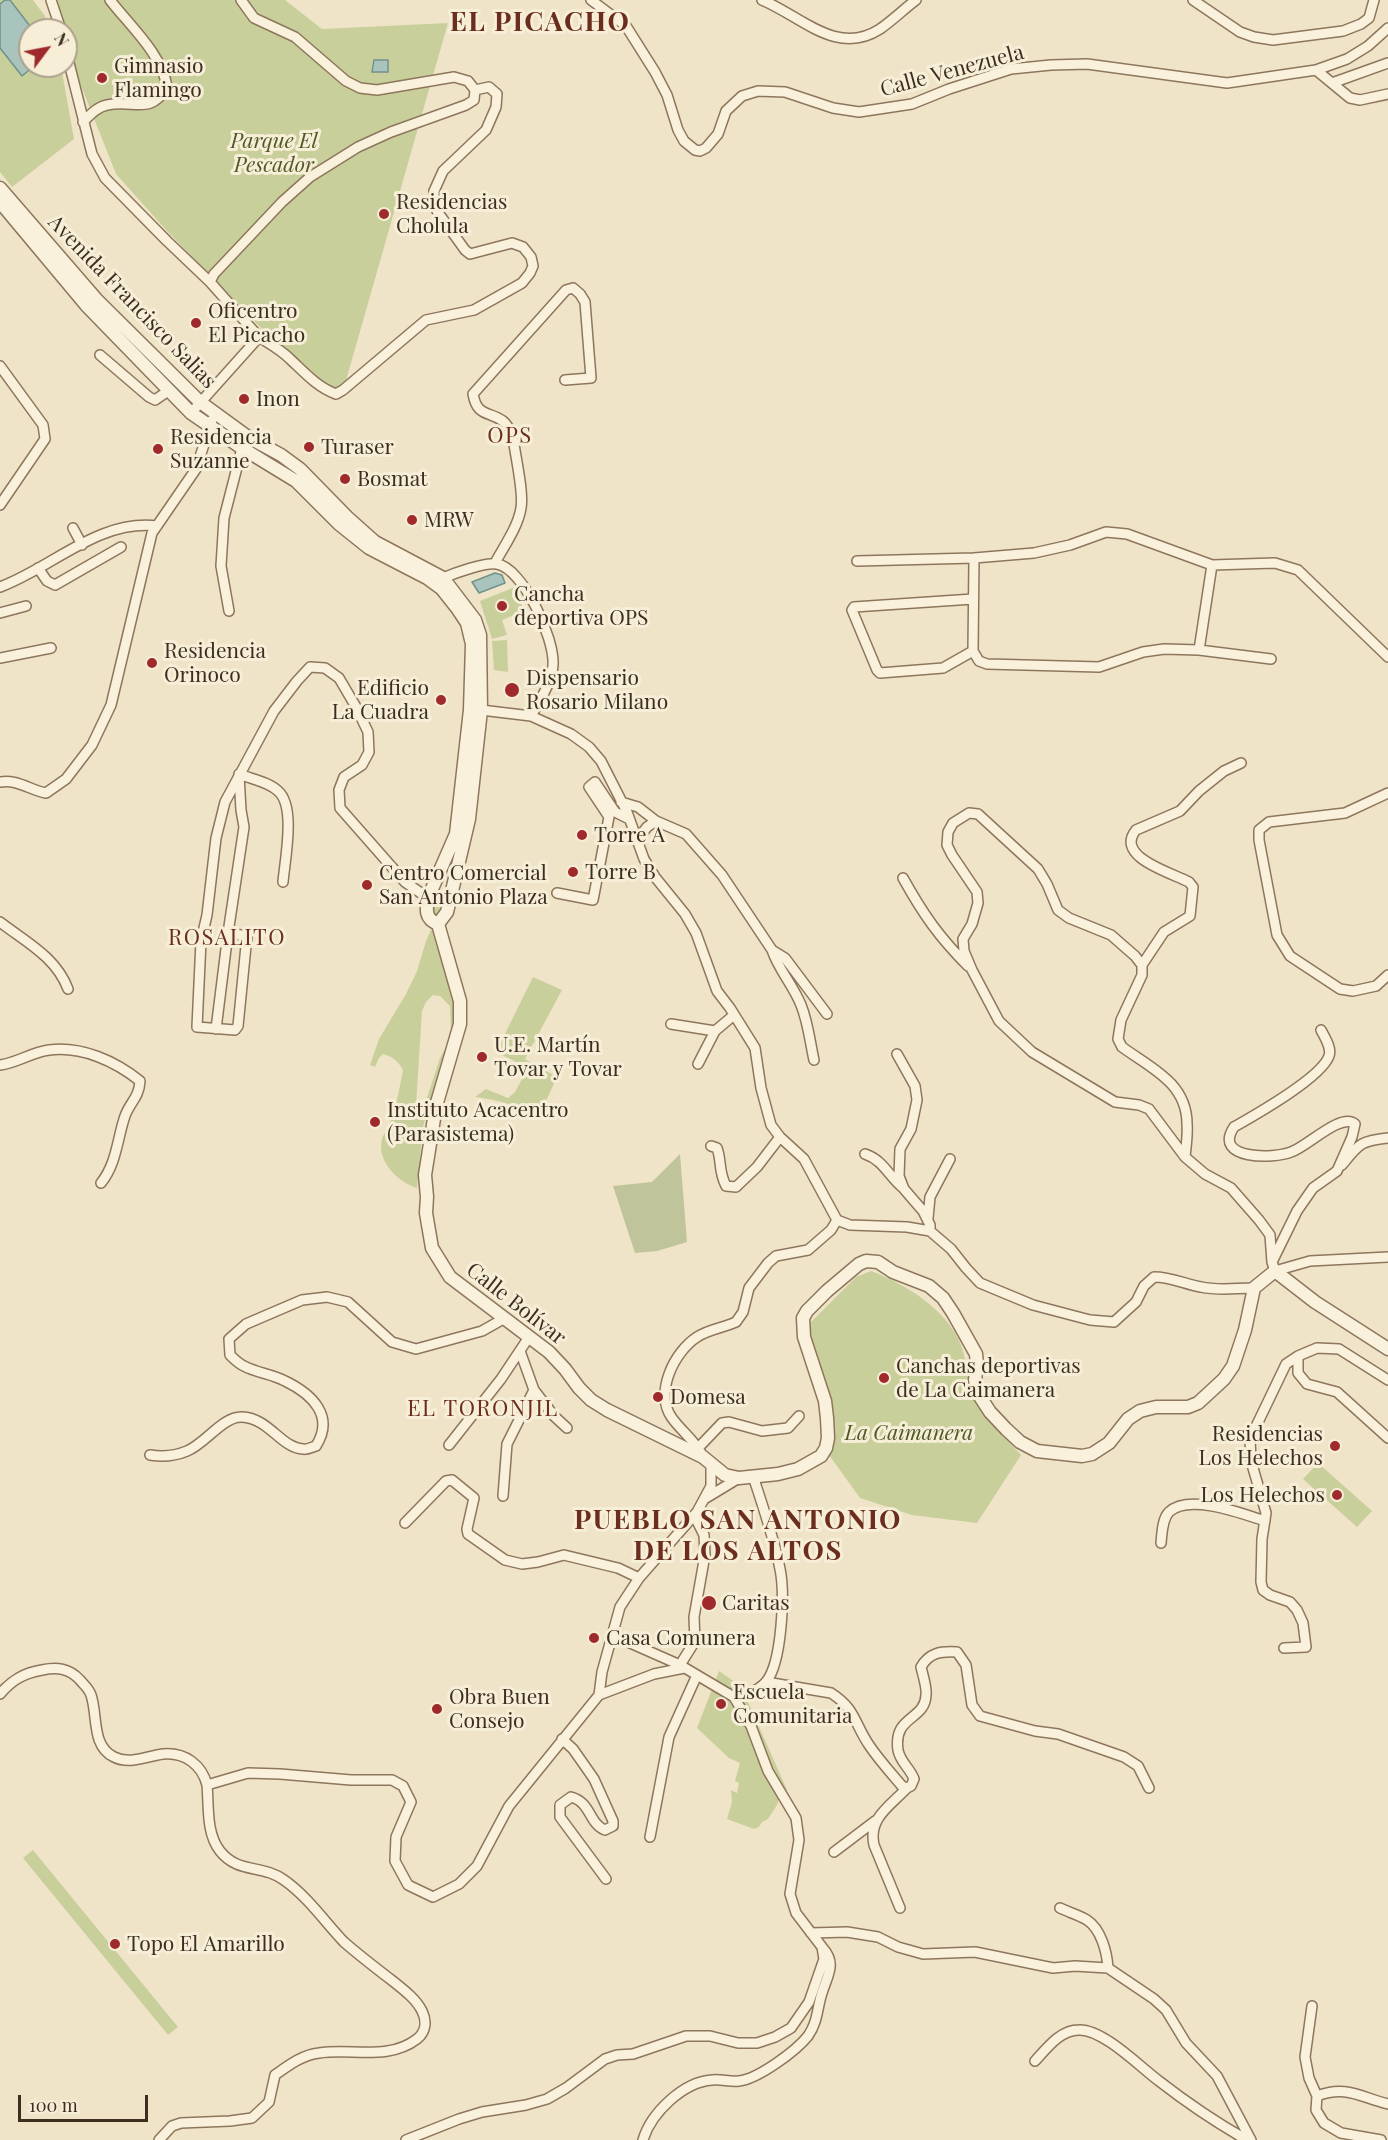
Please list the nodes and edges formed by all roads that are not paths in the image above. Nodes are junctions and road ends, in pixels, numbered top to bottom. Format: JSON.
{"nodes":[{"id":1,"x":51,"y":0,"type":"edge"},
{"id":2,"x":110,"y":0,"type":"edge"},
{"id":3,"x":241,"y":0,"type":"edge"},
{"id":4,"x":591,"y":0,"type":"edge"},
{"id":5,"x":762,"y":0,"type":"edge"},
{"id":6,"x":916,"y":0,"type":"edge"},
{"id":7,"x":1193,"y":0,"type":"edge"},
{"id":8,"x":1374,"y":0,"type":"edge"},
{"id":9,"x":57,"y":18,"type":"edge"},
{"id":10,"x":1388,"y":28,"type":"edge"},
{"id":11,"x":1388,"y":63,"type":"edge"},
{"id":12,"x":1316,"y":70,"type":"junction"},
{"id":13,"x":72,"y":78,"type":"edge"},
{"id":14,"x":1332,"y":83,"type":"junction"},
{"id":15,"x":475,"y":90,"type":"junction"},
{"id":16,"x":1388,"y":94,"type":"edge"},
{"id":17,"x":83,"y":122,"type":"junction"},
{"id":18,"x":0,"y":186,"type":"edge"},
{"id":19,"x":5,"y":205,"type":"edge"},
{"id":20,"x":210,"y":282,"type":"junction"},
{"id":21,"x":258,"y":337,"type":"junction"},
{"id":22,"x":100,"y":355,"type":"dead end"},
{"id":23,"x":1,"y":368,"type":"edge"},
{"id":24,"x":565,"y":380,"type":"dead end"},
{"id":25,"x":168,"y":391,"type":"junction"},
{"id":26,"x":200,"y":402,"type":"junction"},
{"id":27,"x":191,"y":413,"type":"junction"},
{"id":28,"x":212,"y":420,"type":"junction"},
{"id":29,"x":242,"y":448,"type":"junction"},
{"id":30,"x":0,"y":505,"type":"edge"},
{"id":31,"x":157,"y":526,"type":"junction"},
{"id":32,"x":73,"y":528,"type":"dead end"},
{"id":33,"x":82,"y":545,"type":"junction"},
{"id":34,"x":120,"y":547,"type":"dead end"},
{"id":35,"x":974,"y":558,"type":"junction"},
{"id":36,"x":858,"y":561,"type":"dead end"},
{"id":37,"x":495,"y":564,"type":"junction"},
{"id":38,"x":1212,"y":565,"type":"junction"},
{"id":39,"x":38,"y":568,"type":"junction"},
{"id":40,"x":443,"y":578,"type":"junction"},
{"id":41,"x":0,"y":587,"type":"edge"},
{"id":42,"x":973,"y":598,"type":"junction"},
{"id":43,"x":26,"y":606,"type":"dead end"},
{"id":44,"x":229,"y":611,"type":"dead end"},
{"id":45,"x":0,"y":613,"type":"edge"},
{"id":46,"x":51,"y":648,"type":"dead end"},
{"id":47,"x":1199,"y":650,"type":"junction"},
{"id":48,"x":973,"y":651,"type":"junction"},
{"id":49,"x":1388,"y":657,"type":"edge"},
{"id":50,"x":0,"y":658,"type":"edge"},
{"id":51,"x":1271,"y":659,"type":"dead end"},
{"id":52,"x":480,"y":710,"type":"junction"},
{"id":53,"x":531,"y":716,"type":"junction"},
{"id":54,"x":1242,"y":763,"type":"dead end"},
{"id":55,"x":239,"y":774,"type":"junction"},
{"id":56,"x":1,"y":782,"type":"edge"},
{"id":57,"x":1388,"y":792,"type":"edge"},
{"id":58,"x":621,"y":802,"type":"junction"},
{"id":59,"x":629,"y":819,"type":"junction"},
{"id":60,"x":656,"y":821,"type":"junction"},
{"id":61,"x":637,"y":840,"type":"junction"},
{"id":62,"x":903,"y":878,"type":"dead end"},
{"id":63,"x":283,"y":882,"type":"dead end"},
{"id":64,"x":557,"y":893,"type":"dead end"},
{"id":65,"x":427,"y":901,"type":"junction"},
{"id":66,"x":448,"y":906,"type":"junction"},
{"id":67,"x":0,"y":922,"type":"edge"},
{"id":68,"x":438,"y":924,"type":"junction"},
{"id":69,"x":228,"y":933,"type":"junction"},
{"id":70,"x":772,"y":950,"type":"junction"},
{"id":71,"x":1142,"y":965,"type":"junction"},
{"id":72,"x":972,"y":970,"type":"junction"},
{"id":73,"x":1388,"y":975,"type":"edge"},
{"id":74,"x":68,"y":989,"type":"dead end"},
{"id":75,"x":827,"y":1014,"type":"dead end"},
{"id":76,"x":734,"y":1016,"type":"junction"},
{"id":77,"x":671,"y":1024,"type":"dead end"},
{"id":78,"x":216,"y":1029,"type":"junction"},
{"id":79,"x":1321,"y":1030,"type":"dead end"},
{"id":80,"x":714,"y":1031,"type":"junction"},
{"id":81,"x":897,"y":1054,"type":"dead end"},
{"id":82,"x":814,"y":1060,"type":"dead end"},
{"id":83,"x":699,"y":1064,"type":"dead end"},
{"id":84,"x":0,"y":1065,"type":"edge"},
{"id":85,"x":780,"y":1137,"type":"junction"},
{"id":86,"x":1388,"y":1138,"type":"edge"},
{"id":87,"x":711,"y":1146,"type":"dead end"},
{"id":88,"x":865,"y":1154,"type":"dead end"},
{"id":89,"x":1185,"y":1157,"type":"junction"},
{"id":90,"x":950,"y":1159,"type":"dead end"},
{"id":91,"x":1336,"y":1171,"type":"junction"},
{"id":92,"x":101,"y":1183,"type":"dead end"},
{"id":93,"x":904,"y":1189,"type":"junction"},
{"id":94,"x":837,"y":1220,"type":"junction"},
{"id":95,"x":930,"y":1228,"type":"junction"},
{"id":96,"x":1388,"y":1257,"type":"edge"},
{"id":97,"x":1274,"y":1266,"type":"junction"},
{"id":98,"x":1254,"y":1288,"type":"junction"},
{"id":99,"x":505,"y":1318,"type":"junction"},
{"id":100,"x":529,"y":1336,"type":"junction"},
{"id":101,"x":1388,"y":1349,"type":"edge"},
{"id":102,"x":520,"y":1351,"type":"junction"},
{"id":103,"x":1298,"y":1356,"type":"junction"},
{"id":104,"x":1388,"y":1380,"type":"edge"},
{"id":105,"x":534,"y":1390,"type":"junction"},
{"id":106,"x":799,"y":1416,"type":"dead end"},
{"id":107,"x":567,"y":1428,"type":"dead end"},
{"id":108,"x":1388,"y":1438,"type":"edge"},
{"id":109,"x":449,"y":1445,"type":"dead end"},
{"id":110,"x":150,"y":1455,"type":"dead end"},
{"id":111,"x":704,"y":1456,"type":"junction"},
{"id":112,"x":753,"y":1476,"type":"junction"},
{"id":113,"x":739,"y":1478,"type":"junction"},
{"id":114,"x":503,"y":1496,"type":"dead end"},
{"id":115,"x":706,"y":1498,"type":"junction"},
{"id":116,"x":697,"y":1512,"type":"junction"},
{"id":117,"x":1265,"y":1521,"type":"junction"},
{"id":118,"x":405,"y":1523,"type":"dead end"},
{"id":119,"x":1161,"y":1543,"type":"dead end"},
{"id":120,"x":639,"y":1578,"type":"junction"},
{"id":121,"x":612,"y":1635,"type":"junction"},
{"id":122,"x":1284,"y":1648,"type":"dead end"},
{"id":123,"x":682,"y":1666,"type":"junction"},
{"id":124,"x":697,"y":1675,"type":"junction"},
{"id":125,"x":766,"y":1682,"type":"junction"},
{"id":126,"x":0,"y":1694,"type":"edge"},
{"id":127,"x":599,"y":1695,"type":"junction"},
{"id":128,"x":734,"y":1697,"type":"junction"},
{"id":129,"x":562,"y":1739,"type":"junction"},
{"id":130,"x":207,"y":1785,"type":"junction"},
{"id":131,"x":907,"y":1788,"type":"junction"},
{"id":132,"x":1149,"y":1788,"type":"dead end"},
{"id":133,"x":875,"y":1821,"type":"junction"},
{"id":134,"x":650,"y":1837,"type":"dead end"},
{"id":135,"x":834,"y":1852,"type":"dead end"},
{"id":136,"x":606,"y":1879,"type":"dead end"},
{"id":137,"x":900,"y":1908,"type":"dead end"},
{"id":138,"x":1060,"y":1908,"type":"dead end"},
{"id":139,"x":811,"y":1933,"type":"junction"},
{"id":140,"x":822,"y":1947,"type":"junction"},
{"id":141,"x":1108,"y":1968,"type":"junction"},
{"id":142,"x":1311,"y":2006,"type":"dead end"},
{"id":143,"x":1035,"y":2061,"type":"dead end"},
{"id":144,"x":1317,"y":2096,"type":"junction"},
{"id":145,"x":1388,"y":2104,"type":"edge"},
{"id":146,"x":159,"y":2140,"type":"edge"},
{"id":147,"x":406,"y":2140,"type":"edge"},
{"id":148,"x":643,"y":2140,"type":"edge"},
{"id":149,"x":1249,"y":2140,"type":"edge"},
{"id":150,"x":1381,"y":2140,"type":"edge"}],
"edges":[{"from":1,"to":9,"type":"street"},
{"from":2,"to":17,"type":"street"},
{"from":3,"to":15,"type":"street"},
{"from":4,"to":12,"type":"street","name":"Calle Venezuela"},
{"from":5,"to":6,"type":"street"},
{"from":7,"to":8,"type":"street"},
{"from":10,"to":12,"type":"street","name":"Calle Venezuela"},
{"from":11,"to":14,"type":"street"},
{"from":12,"to":14,"type":"street"},
{"from":13,"to":17,"type":"street"},
{"from":14,"to":16,"type":"street"},
{"from":15,"to":20,"type":"street"},
{"from":15,"to":21,"type":"street"},
{"from":17,"to":20,"type":"street"},
{"from":18,"to":19,"type":"street"},
{"from":19,"to":25,"type":"street","name":"Avenida Francisco Salias"},
{"from":19,"to":26,"type":"street","name":"Avenida Francisco Salias"},
{"from":20,"to":21,"type":"street"},
{"from":21,"to":26,"type":"street"},
{"from":22,"to":25,"type":"street"},
{"from":23,"to":30,"type":"street"},
{"from":24,"to":37,"type":"street"},
{"from":25,"to":27,"type":"street","name":"Avenida Francisco Salias"},
{"from":26,"to":27,"type":"street"},
{"from":26,"to":28,"type":"street","name":"Avenida Francisco Salias"},
{"from":27,"to":28,"type":"street","name":"Avenida Francisco Salias"},
{"from":28,"to":29,"type":"street","name":"Avenida Francisco Salias"},
{"from":28,"to":31,"type":"street"},
{"from":28,"to":40,"type":"street","name":"Avenida Francisco Salias"},
{"from":29,"to":44,"type":"street"},
{"from":29,"to":65,"type":"street","name":"Avenida Francisco Salias"},
{"from":31,"to":33,"type":"street"},
{"from":31,"to":56,"type":"street"},
{"from":32,"to":33,"type":"street"},
{"from":33,"to":39,"type":"street"},
{"from":34,"to":39,"type":"street"},
{"from":35,"to":36,"type":"street"},
{"from":35,"to":38,"type":"street"},
{"from":35,"to":42,"type":"street"},
{"from":37,"to":40,"type":"street"},
{"from":37,"to":53,"type":"street"},
{"from":38,"to":47,"type":"street"},
{"from":38,"to":49,"type":"street"},
{"from":39,"to":41,"type":"street"},
{"from":40,"to":52,"type":"street","name":"Avenida Francisco Salias"},
{"from":42,"to":48,"type":"street"},
{"from":42,"to":48,"type":"street"},
{"from":43,"to":45,"type":"street"},
{"from":46,"to":50,"type":"street"},
{"from":47,"to":48,"type":"street"},
{"from":47,"to":51,"type":"street"},
{"from":52,"to":53,"type":"street"},
{"from":52,"to":66,"type":"street","name":"Avenida Francisco Salias"},
{"from":53,"to":58,"type":"street"},
{"from":54,"to":71,"type":"street"},
{"from":55,"to":63,"type":"street"},
{"from":55,"to":65,"type":"street"},
{"from":55,"to":69,"type":"street"},
{"from":55,"to":78,"type":"street"},
{"from":57,"to":73,"type":"street"},
{"from":58,"to":59,"type":"street"},
{"from":58,"to":60,"type":"street"},
{"from":59,"to":61,"type":"street"},
{"from":59,"to":64,"type":"street"},
{"from":60,"to":61,"type":"street"},
{"from":60,"to":70,"type":"street"},
{"from":61,"to":76,"type":"street"},
{"from":62,"to":72,"type":"street"},
{"from":65,"to":66,"type":"street"},
{"from":65,"to":68,"type":"street"},
{"from":66,"to":68,"type":"street"},
{"from":67,"to":74,"type":"street"},
{"from":68,"to":99,"type":"street","name":"Calle Bolívar"},
{"from":69,"to":78,"type":"street"},
{"from":69,"to":78,"type":"street"},
{"from":70,"to":75,"type":"street"},
{"from":70,"to":82,"type":"street"},
{"from":71,"to":72,"type":"street"},
{"from":71,"to":89,"type":"street"},
{"from":72,"to":89,"type":"street"},
{"from":76,"to":80,"type":"street"},
{"from":76,"to":85,"type":"street"},
{"from":77,"to":80,"type":"street"},
{"from":79,"to":91,"type":"street"},
{"from":80,"to":83,"type":"street"},
{"from":81,"to":93,"type":"street"},
{"from":84,"to":92,"type":"street"},
{"from":85,"to":87,"type":"street"},
{"from":85,"to":94,"type":"street"},
{"from":86,"to":91,"type":"street"},
{"from":88,"to":93,"type":"street"},
{"from":89,"to":97,"type":"street"},
{"from":90,"to":95,"type":"street"},
{"from":91,"to":97,"type":"street"},
{"from":93,"to":95,"type":"street"},
{"from":94,"to":95,"type":"street"},
{"from":94,"to":111,"type":"street"},
{"from":95,"to":98,"type":"street"},
{"from":96,"to":97,"type":"street"},
{"from":97,"to":98,"type":"street"},
{"from":97,"to":101,"type":"street"},
{"from":98,"to":112,"type":"street"},
{"from":99,"to":100,"type":"street","name":"Calle Bolívar"},
{"from":99,"to":110,"type":"street"},
{"from":100,"to":102,"type":"street"},
{"from":100,"to":111,"type":"street","name":"Calle Bolívar"},
{"from":102,"to":105,"type":"street"},
{"from":102,"to":109,"type":"street"},
{"from":103,"to":104,"type":"street"},
{"from":103,"to":108,"type":"street"},
{"from":103,"to":117,"type":"street"},
{"from":105,"to":107,"type":"street"},
{"from":105,"to":114,"type":"street"},
{"from":106,"to":111,"type":"street"},
{"from":111,"to":113,"type":"street","name":"Calle Bolívar"},
{"from":111,"to":115,"type":"street"},
{"from":112,"to":113,"type":"street"},
{"from":112,"to":125,"type":"street"},
{"from":113,"to":115,"type":"street"},
{"from":115,"to":116,"type":"street"},
{"from":116,"to":120,"type":"street"},
{"from":116,"to":123,"type":"street"},
{"from":117,"to":119,"type":"street"},
{"from":117,"to":122,"type":"street"},
{"from":118,"to":120,"type":"street"},
{"from":120,"to":121,"type":"street"},
{"from":121,"to":123,"type":"street"},
{"from":121,"to":127,"type":"street"},
{"from":123,"to":124,"type":"street"},
{"from":123,"to":127,"type":"street"},
{"from":124,"to":128,"type":"street"},
{"from":124,"to":134,"type":"street"},
{"from":125,"to":128,"type":"street"},
{"from":125,"to":131,"type":"street"},
{"from":126,"to":130,"type":"street"},
{"from":127,"to":129,"type":"street"},
{"from":128,"to":139,"type":"street"},
{"from":129,"to":130,"type":"street"},
{"from":129,"to":136,"type":"street"},
{"from":130,"to":146,"type":"street"},
{"from":131,"to":132,"type":"street"},
{"from":131,"to":133,"type":"street"},
{"from":133,"to":135,"type":"street"},
{"from":133,"to":137,"type":"street"},
{"from":138,"to":141,"type":"street"},
{"from":139,"to":140,"type":"street"},
{"from":139,"to":141,"type":"street"},
{"from":140,"to":147,"type":"street"},
{"from":140,"to":148,"type":"street"},
{"from":141,"to":149,"type":"street"},
{"from":142,"to":144,"type":"street"},
{"from":143,"to":149,"type":"street"},
{"from":144,"to":145,"type":"street"},
{"from":144,"to":150,"type":"street"}]}
